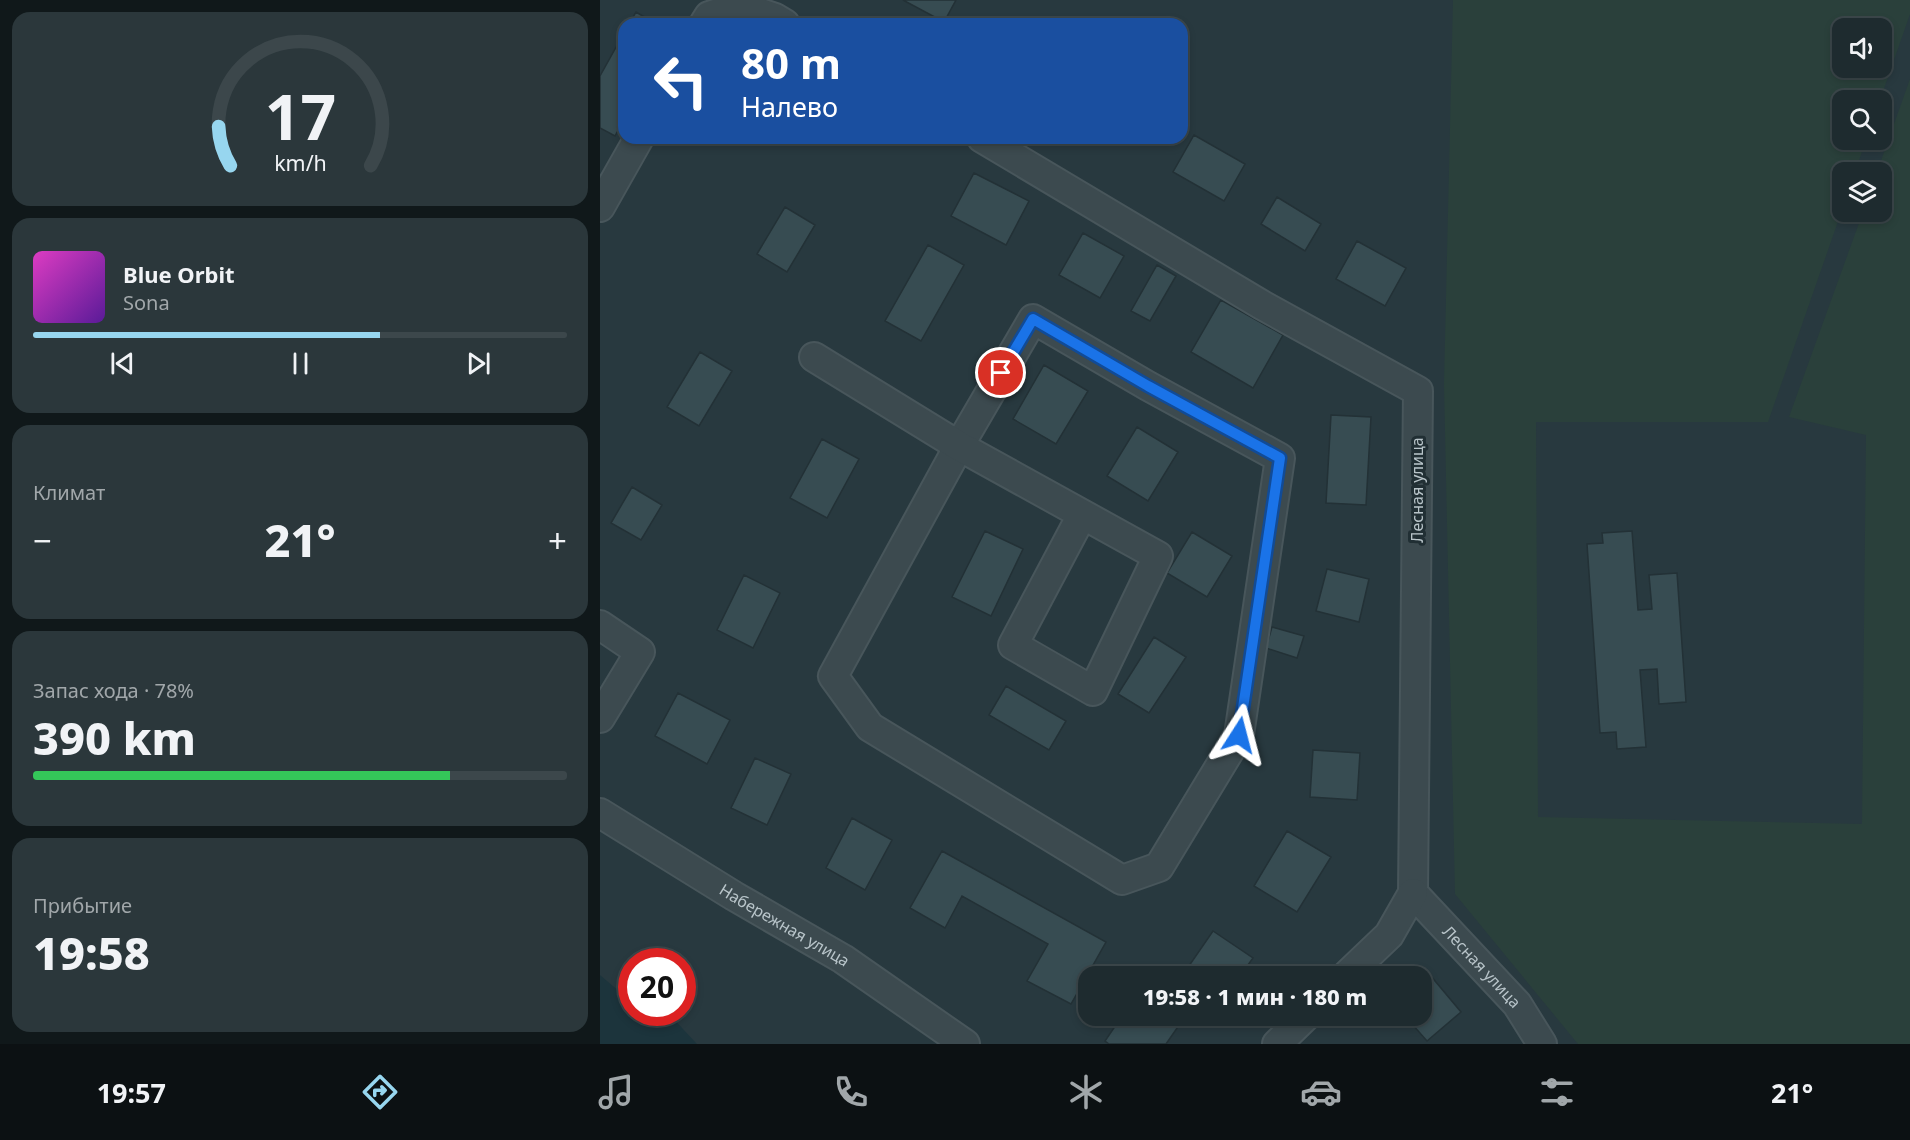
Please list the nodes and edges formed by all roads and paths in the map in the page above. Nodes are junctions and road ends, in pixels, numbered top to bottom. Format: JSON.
{"nodes":[{"id":1,"x":782,"y":14,"type":"edge"},
{"id":2,"x":708,"y":18,"type":"edge"},
{"id":3,"x":636,"y":144,"type":"edge"},
{"id":4,"x":992,"y":144,"type":"edge"},
{"id":5,"x":600,"y":207,"type":"edge"},
{"id":6,"x":814,"y":357,"type":"dead end"},
{"id":7,"x":959,"y":446,"type":"junction"},
{"id":8,"x":1082,"y":514,"type":"junction"},
{"id":9,"x":600,"y":625,"type":"edge"},
{"id":10,"x":600,"y":717,"type":"edge"},
{"id":11,"x":600,"y":813,"type":"edge"},
{"id":12,"x":1413,"y":893,"type":"junction"},
{"id":13,"x":1356,"y":966,"type":"edge"},
{"id":14,"x":1296,"y":1026,"type":"edge"},
{"id":15,"x":965,"y":1044,"type":"edge"},
{"id":16,"x":1277,"y":1044,"type":"edge"},
{"id":17,"x":1542,"y":1044,"type":"edge"}],
"edges":[{"from":1,"to":2,"type":"street"},
{"from":3,"to":5,"type":"street"},
{"from":4,"to":12,"type":"street","name":"Лесная улица"},
{"from":6,"to":7,"type":"street"},
{"from":7,"to":7,"type":"street"},
{"from":7,"to":8,"type":"street"},
{"from":8,"to":8,"type":"street"},
{"from":9,"to":10,"type":"street"},
{"from":11,"to":15,"type":"street","name":"Набережная улица"},
{"from":12,"to":13,"type":"street"},
{"from":12,"to":17,"type":"street","name":"Лесная улица"},
{"from":14,"to":16,"type":"street"}]}
